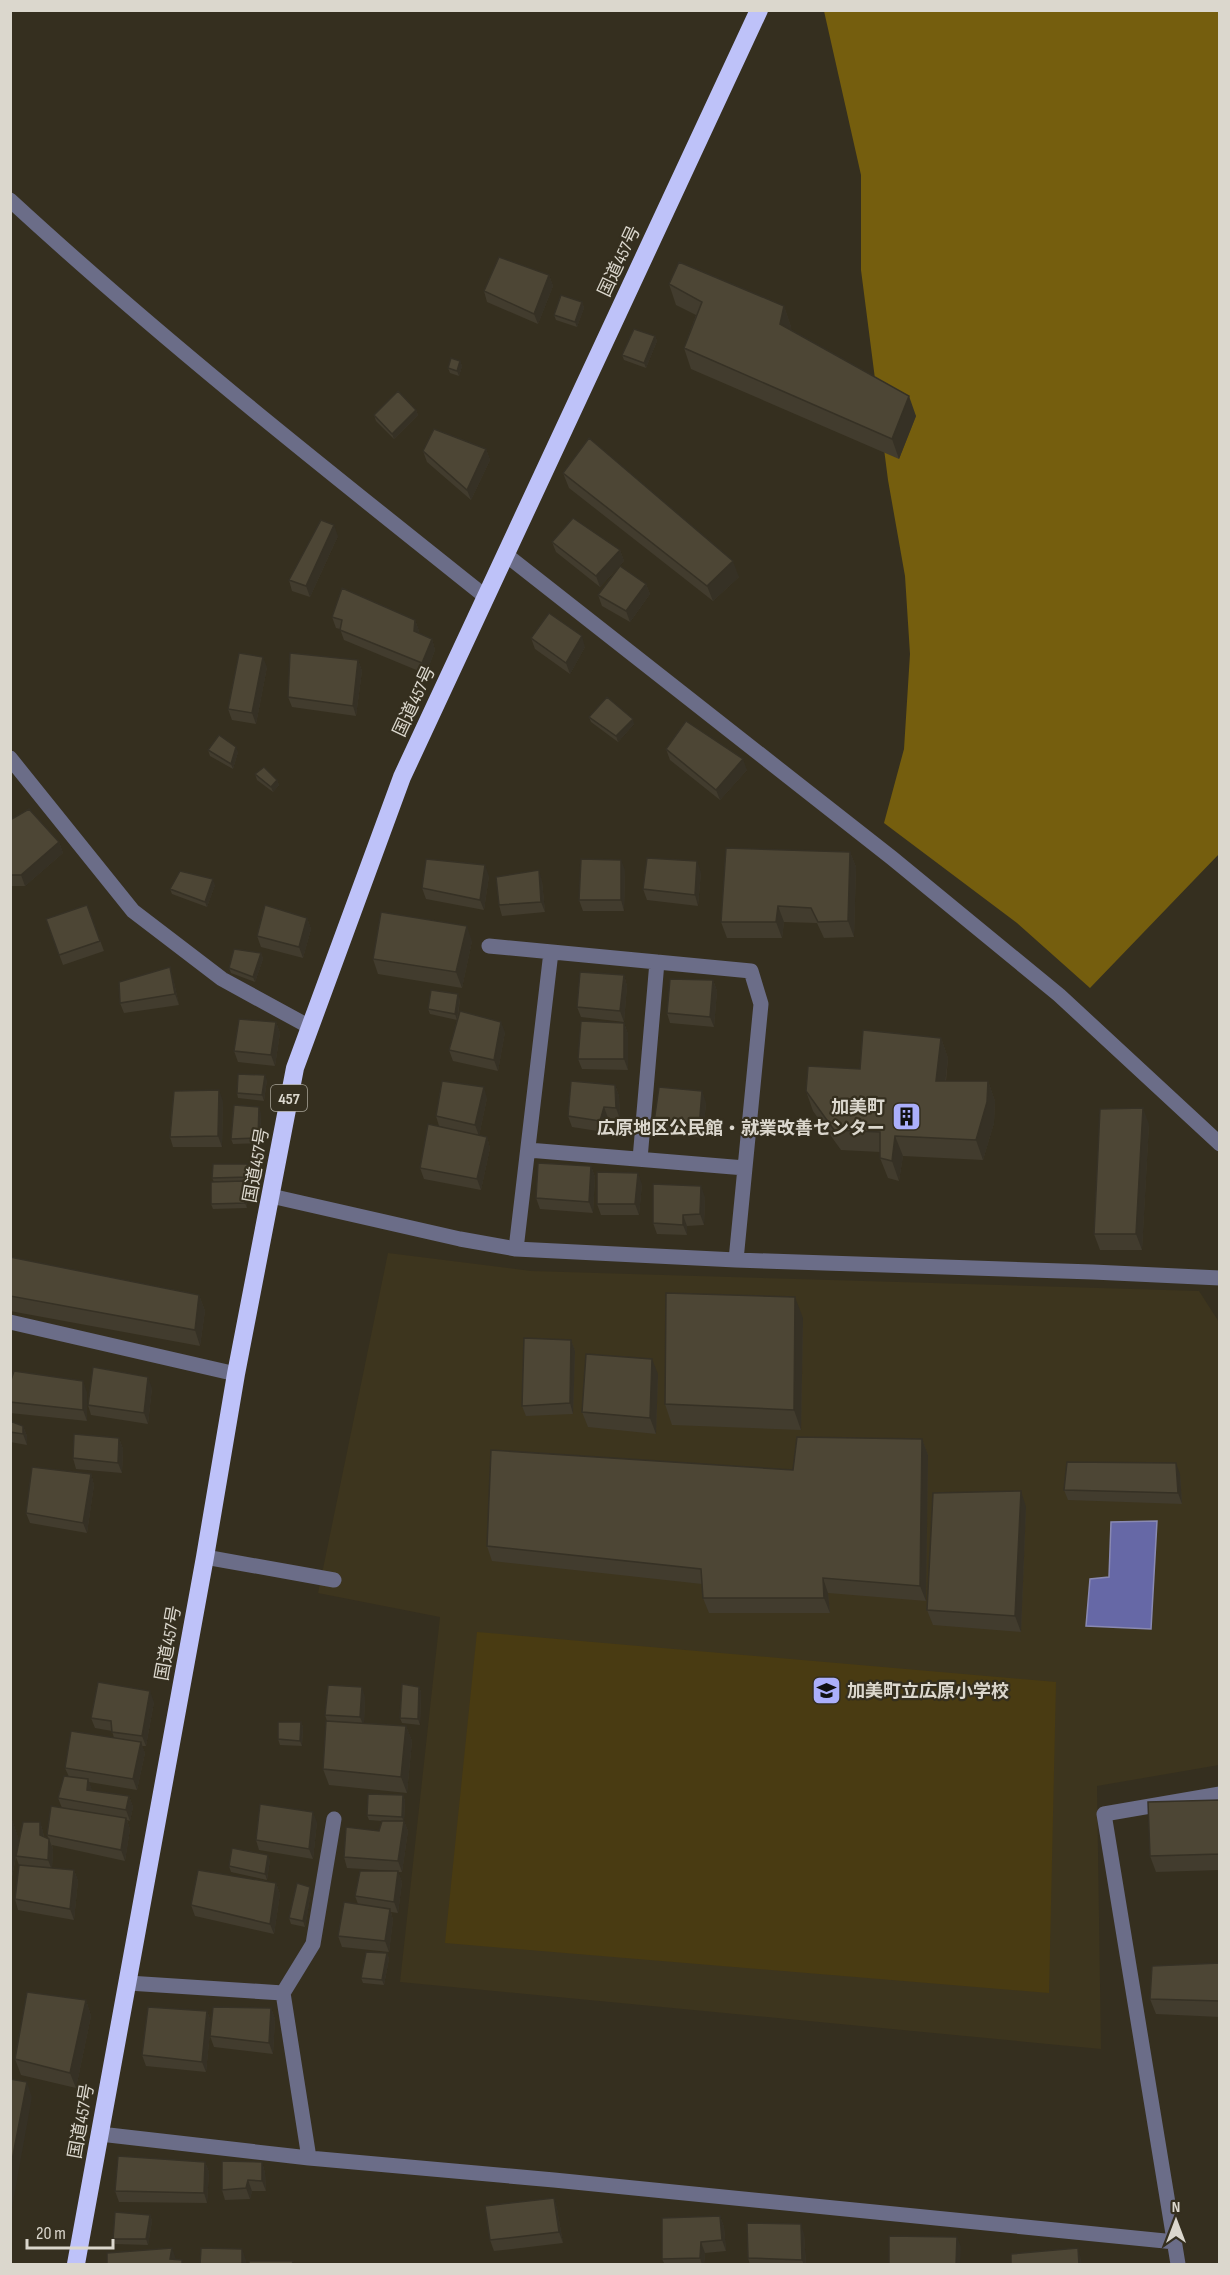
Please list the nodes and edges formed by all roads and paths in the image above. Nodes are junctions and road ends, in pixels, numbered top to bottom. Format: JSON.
{"nodes":[{"id":1,"x":759,"y":10,"type":"edge"},
{"id":2,"x":10,"y":200,"type":"edge"},
{"id":3,"x":505,"y":554,"type":"junction"},
{"id":4,"x":486,"y":597,"type":"junction"},
{"id":5,"x":10,"y":758,"type":"edge"},
{"id":6,"x":489,"y":946,"type":"dead end"},
{"id":7,"x":551,"y":952,"type":"junction"},
{"id":8,"x":657,"y":962,"type":"junction"},
{"id":9,"x":309,"y":1026,"type":"junction"},
{"id":10,"x":1220,"y":1144,"type":"edge"},
{"id":11,"x":528,"y":1150,"type":"junction"},
{"id":12,"x":640,"y":1159,"type":"junction"},
{"id":13,"x":745,"y":1168,"type":"junction"},
{"id":14,"x":272,"y":1196,"type":"junction"},
{"id":15,"x":516,"y":1249,"type":"junction"},
{"id":16,"x":736,"y":1260,"type":"junction"},
{"id":17,"x":1220,"y":1278,"type":"edge"},
{"id":18,"x":10,"y":1322,"type":"edge"},
{"id":19,"x":236,"y":1374,"type":"junction"},
{"id":20,"x":205,"y":1557,"type":"junction"},
{"id":21,"x":334,"y":1580,"type":"dead end"},
{"id":22,"x":1220,"y":1794,"type":"edge"},
{"id":23,"x":334,"y":1819,"type":"dead end"},
{"id":24,"x":128,"y":1983,"type":"junction"},
{"id":25,"x":283,"y":1993,"type":"junction"},
{"id":26,"x":100,"y":2134,"type":"junction"},
{"id":27,"x":309,"y":2158,"type":"junction"},
{"id":28,"x":1174,"y":2242,"type":"junction"},
{"id":29,"x":76,"y":2265,"type":"edge"},
{"id":30,"x":1178,"y":2265,"type":"edge"}],
"edges":[{"from":1,"to":3,"type":"highway","name":"国道457号","number":"457"},
{"from":2,"to":4,"type":"street"},
{"from":3,"to":4,"type":"highway","name":"国道457号","number":"457"},
{"from":3,"to":10,"type":"street"},
{"from":4,"to":9,"type":"highway","name":"国道457号","number":"457"},
{"from":5,"to":9,"type":"street"},
{"from":6,"to":7,"type":"street"},
{"from":7,"to":8,"type":"street"},
{"from":7,"to":11,"type":"street"},
{"from":8,"to":12,"type":"street"},
{"from":8,"to":13,"type":"street"},
{"from":9,"to":14,"type":"highway","name":"国道457号","number":"457"},
{"from":11,"to":12,"type":"street"},
{"from":11,"to":15,"type":"street"},
{"from":12,"to":13,"type":"street"},
{"from":13,"to":16,"type":"street"},
{"from":14,"to":15,"type":"street"},
{"from":14,"to":19,"type":"highway","name":"国道457号","number":"457"},
{"from":15,"to":16,"type":"street"},
{"from":16,"to":17,"type":"street"},
{"from":18,"to":19,"type":"street"},
{"from":19,"to":20,"type":"highway","name":"国道457号","number":"457"},
{"from":20,"to":21,"type":"street"},
{"from":20,"to":24,"type":"highway","name":"国道457号","number":"457"},
{"from":22,"to":28,"type":"street"},
{"from":23,"to":25,"type":"street"},
{"from":24,"to":25,"type":"street"},
{"from":24,"to":26,"type":"highway","name":"国道457号","number":"457"},
{"from":25,"to":27,"type":"street"},
{"from":26,"to":27,"type":"street"},
{"from":26,"to":29,"type":"highway","name":"国道457号","number":"457"},
{"from":27,"to":28,"type":"street"},
{"from":28,"to":30,"type":"street"}]}
